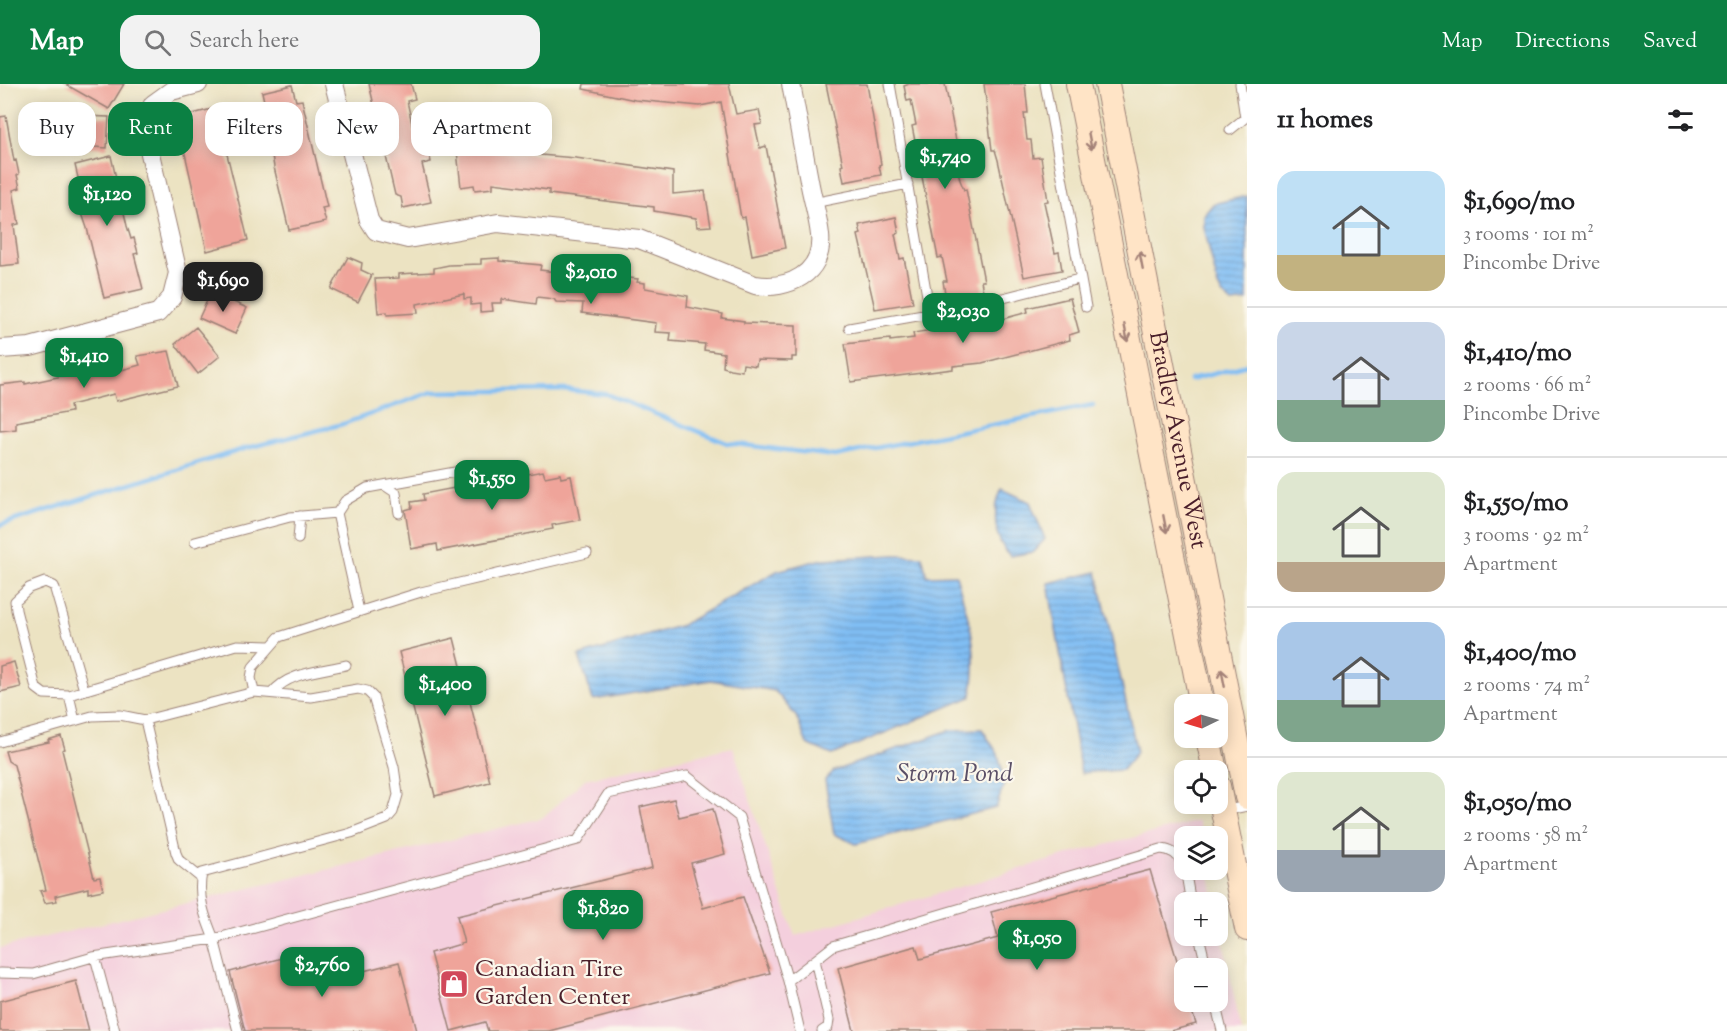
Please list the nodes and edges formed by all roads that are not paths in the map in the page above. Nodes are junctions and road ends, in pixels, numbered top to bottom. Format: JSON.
{"nodes":[{"id":1,"x":198,"y":84,"type":"edge"},
{"id":2,"x":334,"y":84,"type":"edge"},
{"id":3,"x":791,"y":84,"type":"edge"},
{"id":4,"x":890,"y":84,"type":"edge"},
{"id":5,"x":1045,"y":84,"type":"edge"},
{"id":6,"x":1078,"y":84,"type":"edge"},
{"id":7,"x":1107,"y":84,"type":"edge"},
{"id":8,"x":1243,"y":88,"type":"edge"},
{"id":9,"x":1245,"y":104,"type":"edge"},
{"id":10,"x":1246,"y":118,"type":"edge"},
{"id":11,"x":1230,"y":130,"type":"dead end"},
{"id":12,"x":908,"y":184,"type":"junction"},
{"id":13,"x":813,"y":203,"type":"junction"},
{"id":14,"x":1080,"y":279,"type":"junction"},
{"id":15,"x":1086,"y":307,"type":"dead end"},
{"id":16,"x":930,"y":313,"type":"junction"},
{"id":17,"x":849,"y":328,"type":"dead end"},
{"id":18,"x":0,"y":349,"type":"edge"},
{"id":19,"x":477,"y":468,"type":"dead end"},
{"id":20,"x":384,"y":485,"type":"junction"},
{"id":21,"x":336,"y":513,"type":"junction"},
{"id":22,"x":399,"y":513,"type":"dead end"},
{"id":23,"x":300,"y":516,"type":"junction"},
{"id":24,"x":298,"y":539,"type":"dead end"},
{"id":25,"x":195,"y":542,"type":"dead end"},
{"id":26,"x":587,"y":553,"type":"dead end"},
{"id":27,"x":359,"y":611,"type":"junction"},
{"id":28,"x":270,"y":646,"type":"junction"},
{"id":29,"x":346,"y":665,"type":"dead end"},
{"id":30,"x":84,"y":690,"type":"junction"},
{"id":31,"x":254,"y":692,"type":"junction"},
{"id":32,"x":272,"y":693,"type":"junction"},
{"id":33,"x":1200,"y":694,"type":"edge"},
{"id":34,"x":69,"y":695,"type":"junction"},
{"id":35,"x":145,"y":720,"type":"junction"},
{"id":36,"x":75,"y":721,"type":"junction"},
{"id":37,"x":0,"y":742,"type":"edge"},
{"id":38,"x":1247,"y":797,"type":"edge"},
{"id":39,"x":1247,"y":806,"type":"edge"},
{"id":40,"x":1228,"y":810,"type":"edge"},
{"id":41,"x":1224,"y":814,"type":"edge"},
{"id":42,"x":201,"y":878,"type":"junction"},
{"id":43,"x":1189,"y":892,"type":"edge"},
{"id":44,"x":1247,"y":929,"type":"edge"},
{"id":45,"x":214,"y":939,"type":"junction"},
{"id":46,"x":95,"y":957,"type":"junction"},
{"id":47,"x":815,"y":960,"type":"junction"},
{"id":48,"x":0,"y":973,"type":"edge"},
{"id":49,"x":788,"y":981,"type":"junction"},
{"id":50,"x":1217,"y":1012,"type":"edge"},
{"id":51,"x":115,"y":1031,"type":"edge"},
{"id":52,"x":238,"y":1031,"type":"edge"},
{"id":53,"x":800,"y":1031,"type":"edge"},
{"id":54,"x":822,"y":1031,"type":"edge"},
{"id":55,"x":1222,"y":1031,"type":"edge"}],
"edges":[{"from":1,"to":18,"type":"street"},
{"from":2,"to":13,"type":"street"},
{"from":3,"to":13,"type":"street"},
{"from":4,"to":12,"type":"lane"},
{"from":5,"to":14,"type":"lane"},
{"from":6,"to":33,"type":"main road","name":"Bradley Avenue West","one_way":true},
{"from":38,"to":7,"type":"main road","name":"Bradley Avenue West","one_way":true},
{"from":8,"to":9,"type":"lane"},
{"from":9,"to":10,"type":"lane"},
{"from":10,"to":11,"type":"lane"},
{"from":12,"to":13,"type":"lane"},
{"from":12,"to":16,"type":"lane"},
{"from":14,"to":15,"type":"lane"},
{"from":14,"to":16,"type":"lane"},
{"from":16,"to":17,"type":"lane"},
{"from":19,"to":20,"type":"lane"},
{"from":20,"to":21,"type":"lane"},
{"from":20,"to":22,"type":"lane"},
{"from":21,"to":23,"type":"lane"},
{"from":21,"to":27,"type":"lane"},
{"from":23,"to":24,"type":"lane"},
{"from":23,"to":25,"type":"lane"},
{"from":26,"to":27,"type":"lane"},
{"from":27,"to":28,"type":"lane"},
{"from":28,"to":30,"type":"lane"},
{"from":28,"to":31,"type":"lane"},
{"from":29,"to":32,"type":"lane"},
{"from":30,"to":34,"type":"lane"},
{"from":30,"to":34,"type":"lane"},
{"from":31,"to":32,"type":"lane"},
{"from":31,"to":35,"type":"lane"},
{"from":32,"to":42,"type":"lane"},
{"from":34,"to":36,"type":"lane"},
{"from":35,"to":36,"type":"lane"},
{"from":35,"to":42,"type":"lane"},
{"from":36,"to":37,"type":"lane"},
{"from":39,"to":40,"type":"lane"},
{"from":41,"to":44,"type":"main road"},
{"from":42,"to":45,"type":"lane"},
{"from":43,"to":47,"type":"lane"},
{"from":45,"to":46,"type":"lane"},
{"from":45,"to":49,"type":"lane"},
{"from":45,"to":52,"type":"lane"},
{"from":46,"to":48,"type":"lane"},
{"from":46,"to":51,"type":"lane"},
{"from":47,"to":49,"type":"lane"},
{"from":47,"to":54,"type":"lane"},
{"from":49,"to":53,"type":"lane"},
{"from":50,"to":55,"type":"lane"}]}
